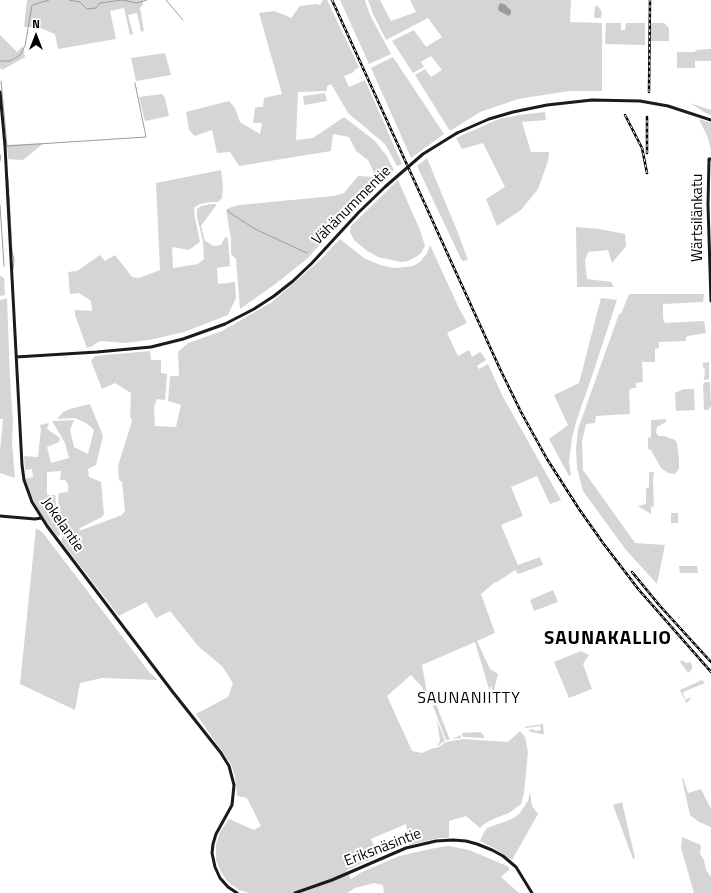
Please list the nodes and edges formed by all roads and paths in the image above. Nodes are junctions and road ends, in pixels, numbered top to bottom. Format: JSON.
{"nodes":[{"id":1,"x":0,"y":92,"type":"edge"},
{"id":2,"x":711,"y":120,"type":"edge"},
{"id":3,"x":710,"y":159,"type":"edge"},
{"id":4,"x":711,"y":301,"type":"edge"},
{"id":5,"x":16,"y":357,"type":"junction"},
{"id":6,"x":0,"y":516,"type":"edge"},
{"id":7,"x":41,"y":518,"type":"junction"},
{"id":8,"x":236,"y":893,"type":"edge"},
{"id":9,"x":295,"y":893,"type":"edge"},
{"id":10,"x":532,"y":893,"type":"edge"}],
"edges":[{"from":1,"to":5,"type":"street","name":"Jokelantie"},
{"from":2,"to":5,"type":"street","name":"Vähänummentie","bridge":true},
{"from":3,"to":4,"type":"street","name":"Wärtsilänkatu"},
{"from":5,"to":7,"type":"street","name":"Jokelantie"},
{"from":6,"to":7,"type":"street"},
{"from":7,"to":8,"type":"street","name":"Jokelantie"},
{"from":9,"to":10,"type":"street","name":"Eriksnäsintie"}]}
